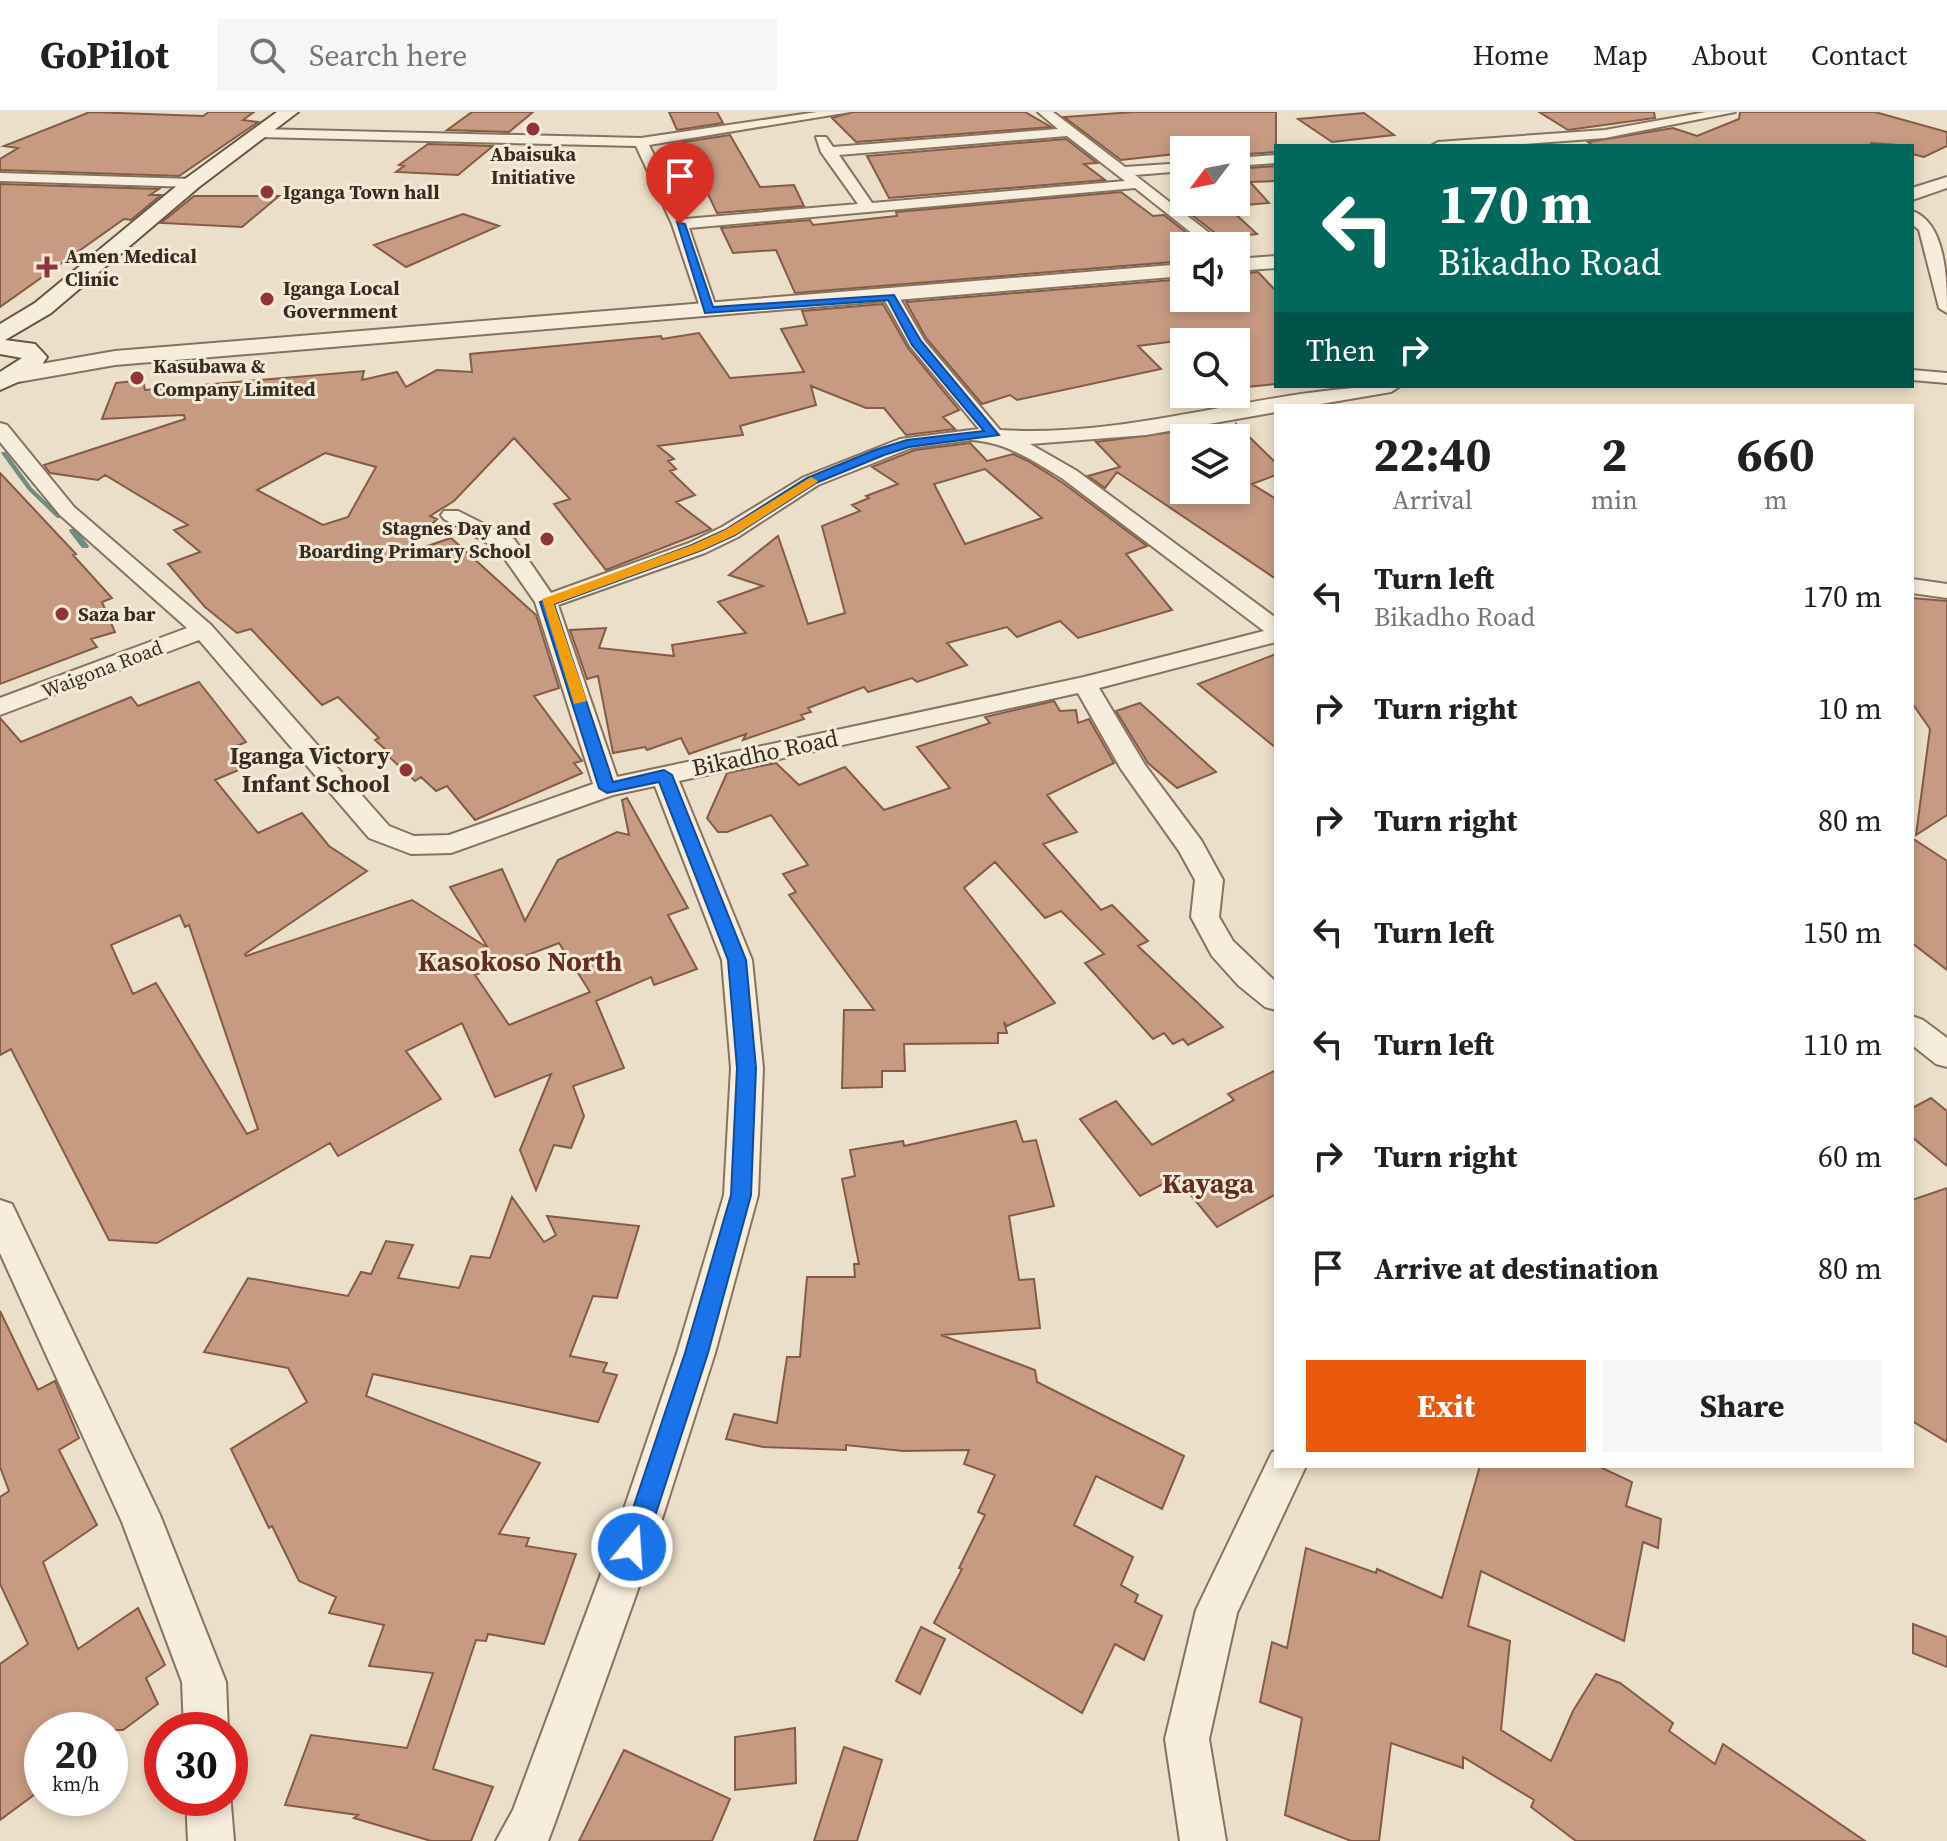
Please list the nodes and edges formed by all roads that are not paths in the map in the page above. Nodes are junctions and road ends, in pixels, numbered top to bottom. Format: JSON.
{"nodes":[{"id":1,"x":289,"y":112,"type":"edge"},
{"id":2,"x":843,"y":112,"type":"edge"},
{"id":3,"x":1045,"y":112,"type":"edge"},
{"id":4,"x":1728,"y":112,"type":"edge"},
{"id":5,"x":808,"y":117,"type":"junction"},
{"id":6,"x":408,"y":125,"type":"dead end"},
{"id":7,"x":1067,"y":132,"type":"junction"},
{"id":8,"x":259,"y":133,"type":"junction"},
{"id":9,"x":396,"y":135,"type":"junction"},
{"id":10,"x":641,"y":142,"type":"junction"},
{"id":11,"x":1466,"y":144,"type":"edge"},
{"id":12,"x":828,"y":152,"type":"junction"},
{"id":13,"x":1274,"y":159,"type":"edge"},
{"id":14,"x":1250,"y":161,"type":"edge"},
{"id":15,"x":1170,"y":168,"type":"edge"},
{"id":16,"x":1120,"y":172,"type":"junction"},
{"id":17,"x":0,"y":177,"type":"edge"},
{"id":18,"x":1947,"y":182,"type":"edge"},
{"id":19,"x":192,"y":183,"type":"junction"},
{"id":20,"x":1136,"y":184,"type":"junction"},
{"id":21,"x":1914,"y":193,"type":"edge"},
{"id":22,"x":868,"y":207,"type":"junction"},
{"id":23,"x":1914,"y":218,"type":"edge"},
{"id":24,"x":680,"y":224,"type":"junction"},
{"id":25,"x":1199,"y":232,"type":"edge"},
{"id":26,"x":1274,"y":262,"type":"edge"},
{"id":27,"x":1250,"y":263,"type":"edge"},
{"id":28,"x":1170,"y":271,"type":"edge"},
{"id":29,"x":891,"y":297,"type":"junction"},
{"id":30,"x":43,"y":308,"type":"junction"},
{"id":31,"x":1947,"y":308,"type":"edge"},
{"id":32,"x":709,"y":310,"type":"junction"},
{"id":33,"x":0,"y":334,"type":"edge"},
{"id":34,"x":0,"y":347,"type":"edge"},
{"id":35,"x":29,"y":351,"type":"junction"},
{"id":36,"x":115,"y":358,"type":"junction"},
{"id":37,"x":1914,"y":375,"type":"edge"},
{"id":38,"x":1947,"y":378,"type":"edge"},
{"id":39,"x":6,"y":382,"type":"edge"},
{"id":40,"x":1380,"y":388,"type":"edge"},
{"id":41,"x":1288,"y":404,"type":"edge"},
{"id":42,"x":1274,"y":407,"type":"edge"},
{"id":43,"x":0,"y":429,"type":"edge"},
{"id":44,"x":994,"y":435,"type":"junction"},
{"id":45,"x":451,"y":515,"type":"dead end"},
{"id":46,"x":1914,"y":586,"type":"edge"},
{"id":47,"x":1947,"y":591,"type":"edge"},
{"id":48,"x":546,"y":602,"type":"junction"},
{"id":49,"x":1274,"y":628,"type":"edge"},
{"id":50,"x":203,"y":630,"type":"junction"},
{"id":51,"x":1274,"y":636,"type":"edge"},
{"id":52,"x":1085,"y":684,"type":"junction"},
{"id":53,"x":0,"y":707,"type":"edge"},
{"id":54,"x":664,"y":775,"type":"junction"},
{"id":55,"x":607,"y":788,"type":"junction"},
{"id":56,"x":1274,"y":997,"type":"edge"},
{"id":57,"x":1914,"y":1030,"type":"edge"},
{"id":58,"x":1947,"y":1055,"type":"edge"},
{"id":59,"x":0,"y":1215,"type":"edge"},
{"id":60,"x":1285,"y":1468,"type":"edge"},
{"id":61,"x":205,"y":1712,"type":"edge"},
{"id":62,"x":210,"y":1816,"type":"edge"},
{"id":63,"x":211,"y":1841,"type":"edge"},
{"id":64,"x":519,"y":1841,"type":"edge"},
{"id":65,"x":1203,"y":1841,"type":"edge"}],
"edges":[{"from":1,"to":8,"type":"main road"},
{"from":2,"to":5,"type":"street"},
{"from":3,"to":7,"type":"street"},
{"from":4,"to":11,"type":"street"},
{"from":5,"to":10,"type":"street"},
{"from":5,"to":12,"type":"street"},
{"from":6,"to":9,"type":"street"},
{"from":7,"to":12,"type":"street"},
{"from":7,"to":16,"type":"street"},
{"from":8,"to":9,"type":"street"},
{"from":8,"to":19,"type":"main road"},
{"from":9,"to":10,"type":"street"},
{"from":10,"to":24,"type":"street"},
{"from":12,"to":22,"type":"street"},
{"from":13,"to":14,"type":"street"},
{"from":15,"to":16,"type":"street"},
{"from":16,"to":20,"type":"street"},
{"from":17,"to":19,"type":"street"},
{"from":18,"to":21,"type":"street"},
{"from":19,"to":30,"type":"main road"},
{"from":20,"to":22,"type":"street"},
{"from":20,"to":25,"type":"street"},
{"from":22,"to":24,"type":"street"},
{"from":23,"to":31,"type":"street"},
{"from":24,"to":32,"type":"street"},
{"from":26,"to":27,"type":"street"},
{"from":28,"to":29,"type":"street"},
{"from":29,"to":32,"type":"street"},
{"from":29,"to":44,"type":"street"},
{"from":30,"to":33,"type":"main road"},
{"from":30,"to":35,"type":"main road"},
{"from":32,"to":36,"type":"street"},
{"from":34,"to":35,"type":"main road"},
{"from":35,"to":36,"type":"street"},
{"from":35,"to":39,"type":"main road"},
{"from":36,"to":39,"type":"street"},
{"from":37,"to":38,"type":"street"},
{"from":40,"to":41,"type":"street"},
{"from":42,"to":44,"type":"street"},
{"from":43,"to":50,"type":"street","name":"Bikadho Road"},
{"from":44,"to":48,"type":"street"},
{"from":44,"to":49,"type":"street"},
{"from":45,"to":48,"type":"street"},
{"from":46,"to":47,"type":"street"},
{"from":48,"to":55,"type":"street"},
{"from":50,"to":53,"type":"street","name":"Waigona Road"},
{"from":50,"to":55,"type":"street","name":"Bikadho Road"},
{"from":51,"to":52,"type":"street","name":"Bikadho Road"},
{"from":52,"to":54,"type":"street","name":"Bikadho Road"},
{"from":52,"to":56,"type":"street"},
{"from":54,"to":55,"type":"street","name":"Bikadho Road"},
{"from":54,"to":64,"type":"street"},
{"from":57,"to":58,"type":"street"},
{"from":59,"to":61,"type":"street"},
{"from":60,"to":65,"type":"street"},
{"from":62,"to":63,"type":"street"}]}
